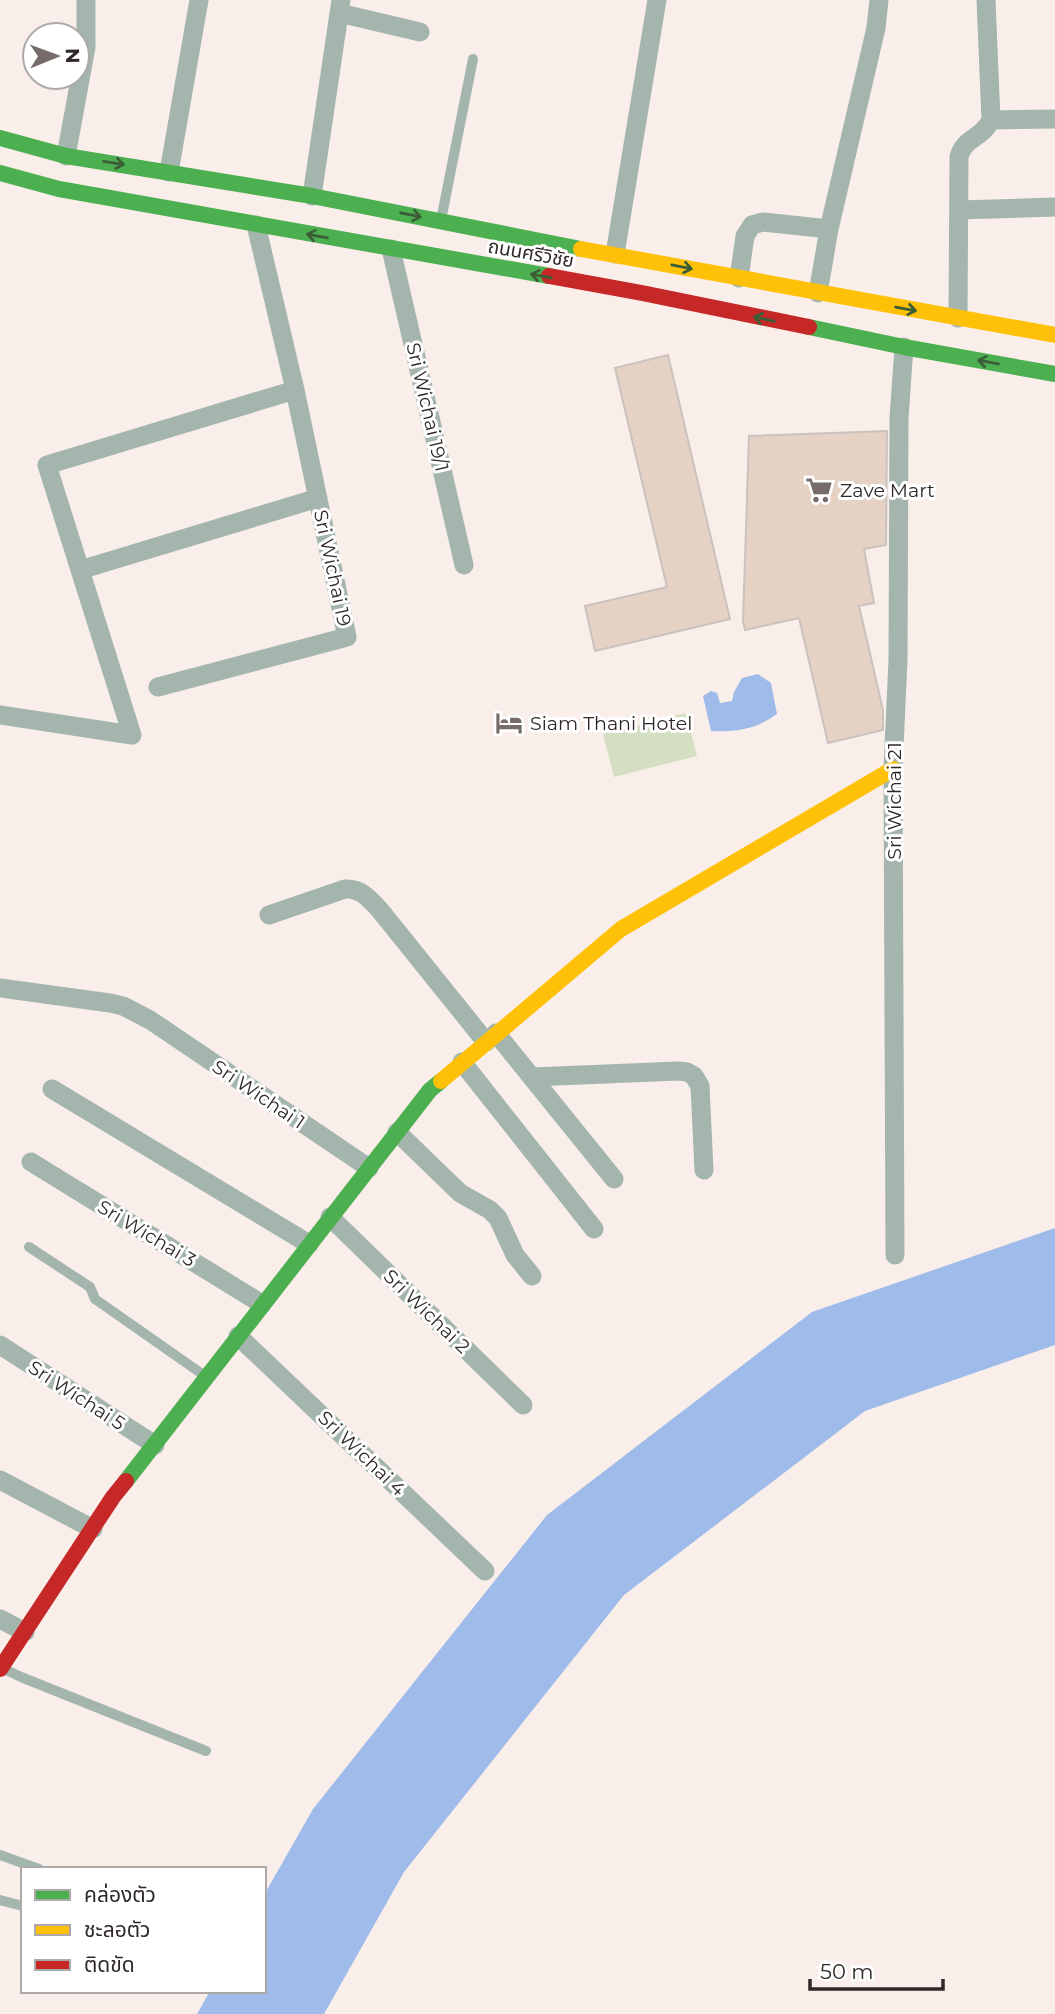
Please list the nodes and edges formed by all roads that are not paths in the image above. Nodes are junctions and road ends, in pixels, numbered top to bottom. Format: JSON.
{"nodes":[{"id":1,"x":86,"y":0,"type":"edge"},
{"id":2,"x":199,"y":0,"type":"edge"},
{"id":3,"x":657,"y":0,"type":"edge"},
{"id":4,"x":878,"y":0,"type":"edge"},
{"id":5,"x":986,"y":0,"type":"edge"},
{"id":6,"x":340,"y":6,"type":"edge"},
{"id":7,"x":420,"y":32,"type":"dead end"},
{"id":8,"x":473,"y":59,"type":"dead end"},
{"id":9,"x":1055,"y":118,"type":"edge"},
{"id":10,"x":991,"y":120,"type":"junction"},
{"id":11,"x":0,"y":138,"type":"edge"},
{"id":12,"x":66,"y":156,"type":"junction"},
{"id":13,"x":169,"y":172,"type":"junction"},
{"id":14,"x":0,"y":173,"type":"edge"},
{"id":15,"x":312,"y":196,"type":"junction"},
{"id":16,"x":1055,"y":207,"type":"edge"},
{"id":17,"x":959,"y":210,"type":"junction"},
{"id":18,"x":441,"y":221,"type":"junction"},
{"id":19,"x":256,"y":225,"type":"junction"},
{"id":20,"x":829,"y":229,"type":"junction"},
{"id":21,"x":490,"y":232,"type":"junction"},
{"id":22,"x":391,"y":249,"type":"junction"},
{"id":23,"x":615,"y":254,"type":"junction"},
{"id":24,"x":647,"y":260,"type":"junction"},
{"id":25,"x":484,"y":266,"type":"junction"},
{"id":26,"x":739,"y":278,"type":"junction"},
{"id":27,"x":642,"y":293,"type":"junction"},
{"id":28,"x":818,"y":293,"type":"junction"},
{"id":29,"x":958,"y":318,"type":"junction"},
{"id":30,"x":1055,"y":335,"type":"edge"},
{"id":31,"x":904,"y":347,"type":"junction"},
{"id":32,"x":1055,"y":374,"type":"edge"},
{"id":33,"x":295,"y":390,"type":"junction"},
{"id":34,"x":318,"y":498,"type":"junction"},
{"id":35,"x":464,"y":565,"type":"dead end"},
{"id":36,"x":80,"y":570,"type":"junction"},
{"id":37,"x":158,"y":687,"type":"dead end"},
{"id":38,"x":0,"y":715,"type":"edge"},
{"id":39,"x":893,"y":769,"type":"junction"},
{"id":40,"x":269,"y":915,"type":"dead end"},
{"id":41,"x":0,"y":988,"type":"edge"},
{"id":42,"x":491,"y":1038,"type":"junction"},
{"id":43,"x":462,"y":1062,"type":"junction"},
{"id":44,"x":531,"y":1077,"type":"junction"},
{"id":45,"x":52,"y":1089,"type":"dead end"},
{"id":46,"x":397,"y":1132,"type":"junction"},
{"id":47,"x":31,"y":1162,"type":"dead end"},
{"id":48,"x":369,"y":1168,"type":"junction"},
{"id":49,"x":704,"y":1170,"type":"dead end"},
{"id":50,"x":614,"y":1179,"type":"dead end"},
{"id":51,"x":330,"y":1217,"type":"junction"},
{"id":52,"x":594,"y":1230,"type":"dead end"},
{"id":53,"x":309,"y":1244,"type":"junction"},
{"id":54,"x":29,"y":1247,"type":"dead end"},
{"id":55,"x":895,"y":1255,"type":"dead end"},
{"id":56,"x":532,"y":1276,"type":"dead end"},
{"id":57,"x":262,"y":1304,"type":"junction"},
{"id":58,"x":238,"y":1336,"type":"junction"},
{"id":59,"x":0,"y":1345,"type":"edge"},
{"id":60,"x":206,"y":1376,"type":"junction"},
{"id":61,"x":523,"y":1405,"type":"dead end"},
{"id":62,"x":155,"y":1445,"type":"junction"},
{"id":63,"x":0,"y":1480,"type":"edge"},
{"id":64,"x":93,"y":1529,"type":"junction"},
{"id":65,"x":485,"y":1571,"type":"dead end"},
{"id":66,"x":0,"y":1619,"type":"edge"},
{"id":67,"x":25,"y":1632,"type":"junction"},
{"id":68,"x":1,"y":1668,"type":"edge"},
{"id":69,"x":206,"y":1751,"type":"dead end"},
{"id":70,"x":0,"y":1855,"type":"edge"},
{"id":71,"x":33,"y":1867,"type":"edge"},
{"id":72,"x":0,"y":1900,"type":"edge"},
{"id":73,"x":21,"y":1905,"type":"edge"}],
"edges":[{"from":1,"to":12,"type":"street"},
{"from":2,"to":13,"type":"street"},
{"from":3,"to":23,"type":"street"},
{"from":4,"to":20,"type":"street"},
{"from":5,"to":10,"type":"street"},
{"from":6,"to":7,"type":"street"},
{"from":6,"to":15,"type":"street"},
{"from":8,"to":18,"type":"lane"},
{"from":9,"to":10,"type":"street"},
{"from":10,"to":17,"type":"street"},
{"from":11,"to":12,"type":"main road","name":"ถนนศรีวิชัย"},
{"from":12,"to":13,"type":"main road","name":"ถนนศรีวิชัย","one_way":true},
{"from":13,"to":15,"type":"main road","name":"ถนนศรีวิชัย"},
{"from":14,"to":19,"type":"main road","name":"ถนนศรีวิชัย"},
{"from":15,"to":18,"type":"main road","name":"ถนนศรีวิชัย","one_way":true},
{"from":16,"to":17,"type":"street"},
{"from":17,"to":29,"type":"street"},
{"from":18,"to":21,"type":"main road","name":"ถนนศรีวิชัย"},
{"from":22,"to":19,"type":"main road","name":"ถนนศรีวิชัย","one_way":true},
{"from":19,"to":33,"type":"street","name":"Sri Wichai 19"},
{"from":20,"to":26,"type":"street"},
{"from":20,"to":28,"type":"street"},
{"from":21,"to":23,"type":"main road","name":"ถนนศรีวิชัย"},
{"from":21,"to":25,"type":"main road"},
{"from":22,"to":25,"type":"main road","name":"ถนนศรีวิชัย"},
{"from":22,"to":35,"type":"street","name":"Sri Wichai 19/1"},
{"from":23,"to":24,"type":"main road","name":"ถนนศรีวิชัย"},
{"from":24,"to":26,"type":"main road","name":"ถนนศรีวิชัย","one_way":true},
{"from":24,"to":27,"type":"main road"},
{"from":27,"to":25,"type":"main road","name":"ถนนศรีวิชัย","one_way":true},
{"from":26,"to":28,"type":"main road","name":"ถนนศรีวิชัย"},
{"from":31,"to":27,"type":"main road","name":"ถนนศรีวิชัย","one_way":true},
{"from":28,"to":29,"type":"main road","name":"ถนนศรีวิชัย","one_way":true},
{"from":29,"to":30,"type":"main road","name":"ถนนศรีวิชัย"},
{"from":32,"to":31,"type":"main road","name":"ถนนศรีวิชัย","one_way":true},
{"from":31,"to":39,"type":"street","name":"Sri Wichai 21"},
{"from":33,"to":34,"type":"street","name":"Sri Wichai 19"},
{"from":33,"to":36,"type":"street"},
{"from":34,"to":36,"type":"street"},
{"from":34,"to":37,"type":"street","name":"Sri Wichai 19"},
{"from":36,"to":38,"type":"street"},
{"from":39,"to":42,"type":"main road"},
{"from":39,"to":55,"type":"street","name":"Sri Wichai 21"},
{"from":40,"to":42,"type":"street"},
{"from":41,"to":48,"type":"street","name":"Sri Wichai 1"},
{"from":42,"to":43,"type":"main road"},
{"from":42,"to":44,"type":"street"},
{"from":43,"to":46,"type":"main road"},
{"from":43,"to":52,"type":"street"},
{"from":44,"to":49,"type":"street"},
{"from":44,"to":50,"type":"street"},
{"from":45,"to":53,"type":"street"},
{"from":46,"to":48,"type":"main road"},
{"from":46,"to":56,"type":"street"},
{"from":47,"to":57,"type":"street","name":"Sri Wichai 3"},
{"from":48,"to":51,"type":"main road"},
{"from":51,"to":53,"type":"main road"},
{"from":51,"to":61,"type":"street","name":"Sri Wichai 2"},
{"from":53,"to":57,"type":"main road"},
{"from":54,"to":60,"type":"lane"},
{"from":57,"to":58,"type":"main road"},
{"from":58,"to":60,"type":"main road"},
{"from":58,"to":65,"type":"street","name":"Sri Wichai 4"},
{"from":59,"to":62,"type":"street","name":"Sri Wichai 5"},
{"from":60,"to":62,"type":"main road"},
{"from":62,"to":64,"type":"main road"},
{"from":63,"to":64,"type":"street"},
{"from":64,"to":67,"type":"main road"},
{"from":66,"to":67,"type":"street"},
{"from":67,"to":68,"type":"main road"},
{"from":68,"to":69,"type":"lane"},
{"from":70,"to":71,"type":"lane"},
{"from":72,"to":73,"type":"lane"}]}
